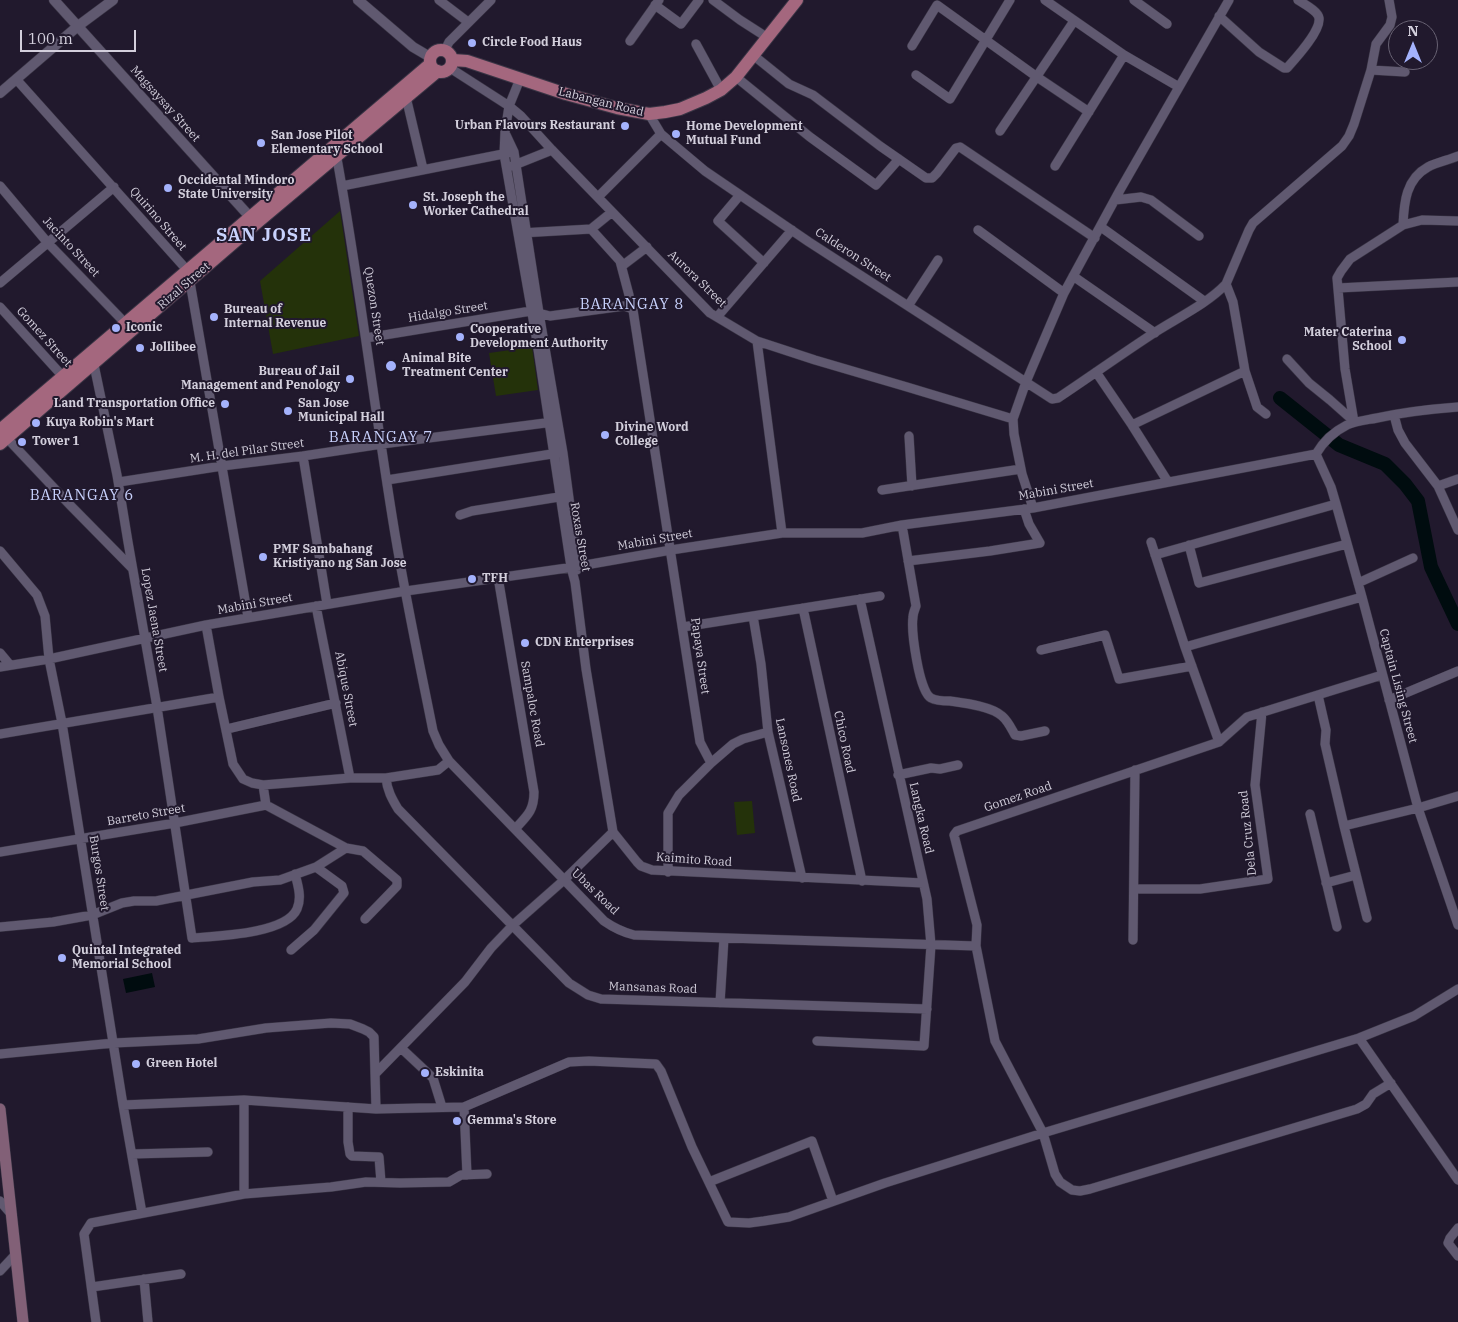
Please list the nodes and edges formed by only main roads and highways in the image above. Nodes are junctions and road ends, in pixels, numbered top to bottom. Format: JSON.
{"nodes":[{"id":1,"x":797,"y":0,"type":"edge"},
{"id":2,"x":441,"y":62,"type":"junction"},
{"id":3,"x":335,"y":150,"type":"junction"},
{"id":4,"x":2,"y":436,"type":"edge"},
{"id":5,"x":0,"y":1109,"type":"edge"},
{"id":6,"x":2,"y":1137,"type":"edge"},
{"id":7,"x":23,"y":1322,"type":"edge"}],
"edges":[{"from":1,"to":2,"type":"main road","name":"Labangan Road"},
{"from":2,"to":3,"type":"main road","name":"Rizal Street"},
{"from":2,"to":3,"type":"main road","name":"Rizal Street"},
{"from":3,"to":4,"type":"main road","name":"Rizal Street"},
{"from":5,"to":6,"type":"main road"},
{"from":6,"to":7,"type":"main road"}]}
